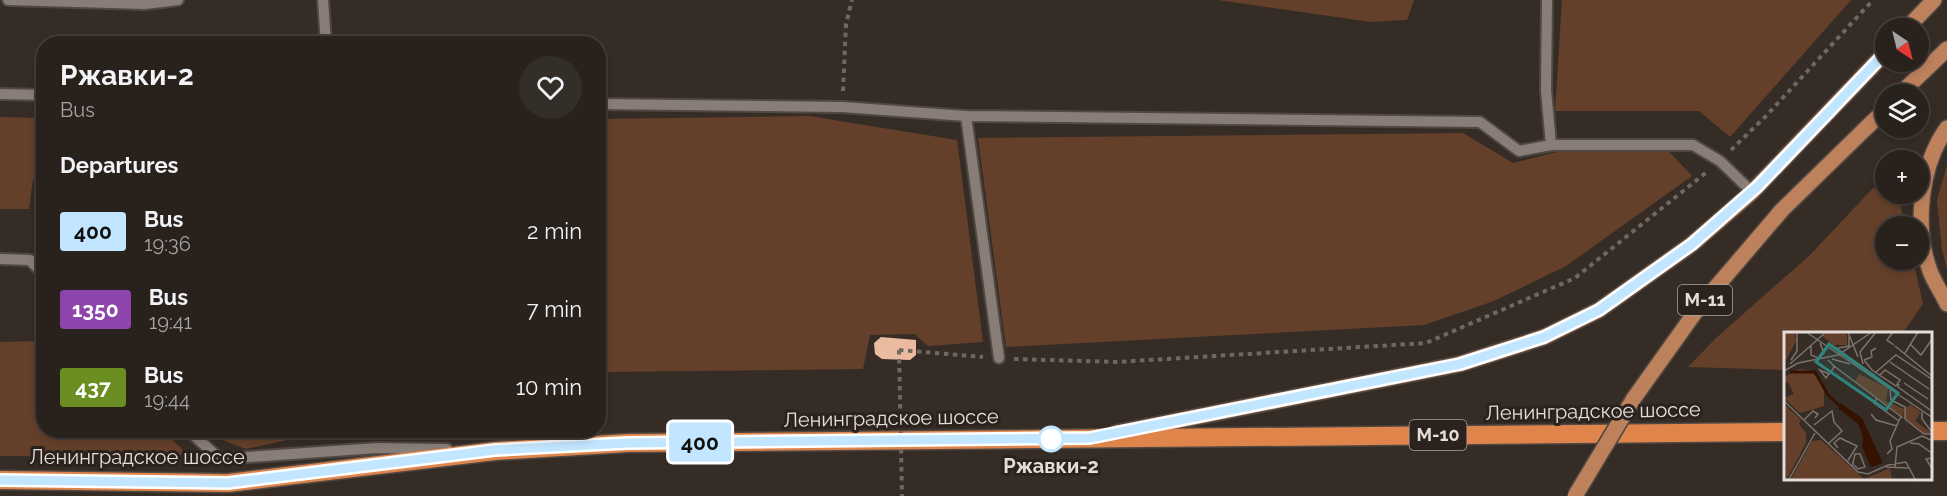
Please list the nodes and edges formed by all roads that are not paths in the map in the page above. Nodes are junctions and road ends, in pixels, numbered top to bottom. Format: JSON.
{"nodes":[{"id":1,"x":8,"y":0,"type":"edge"},
{"id":2,"x":178,"y":0,"type":"edge"},
{"id":3,"x":323,"y":0,"type":"edge"},
{"id":4,"x":1547,"y":0,"type":"edge"},
{"id":5,"x":1934,"y":0,"type":"edge"},
{"id":6,"x":1917,"y":18,"type":"edge"},
{"id":7,"x":325,"y":36,"type":"edge"},
{"id":8,"x":1947,"y":49,"type":"edge"},
{"id":9,"x":1875,"y":63,"type":"edge"},
{"id":10,"x":1910,"y":84,"type":"edge"},
{"id":11,"x":0,"y":94,"type":"edge"},
{"id":12,"x":36,"y":95,"type":"edge"},
{"id":13,"x":606,"y":104,"type":"edge"},
{"id":14,"x":966,"y":116,"type":"junction"},
{"id":15,"x":1875,"y":119,"type":"edge"},
{"id":16,"x":1947,"y":128,"type":"edge"},
{"id":17,"x":1551,"y":145,"type":"junction"},
{"id":18,"x":1752,"y":192,"type":"junction"},
{"id":19,"x":0,"y":259,"type":"edge"},
{"id":20,"x":36,"y":266,"type":"edge"},
{"id":21,"x":1947,"y":304,"type":"edge"},
{"id":22,"x":999,"y":358,"type":"road end"},
{"id":23,"x":1947,"y":429,"type":"edge"},
{"id":24,"x":1932,"y":430,"type":"edge"},
{"id":25,"x":1784,"y":432,"type":"edge"},
{"id":26,"x":197,"y":438,"type":"edge"},
{"id":27,"x":1090,"y":438,"type":"junction"},
{"id":28,"x":495,"y":450,"type":"junction"},
{"id":29,"x":0,"y":480,"type":"edge"},
{"id":30,"x":1575,"y":496,"type":"edge"}],
"edges":[{"from":1,"to":2,"type":"lane"},
{"from":3,"to":7,"type":"lane"},
{"from":4,"to":17,"type":"lane"},
{"from":5,"to":6,"type":"main road"},
{"from":8,"to":10,"type":"main road"},
{"from":9,"to":18,"type":"main road"},
{"from":11,"to":12,"type":"lane"},
{"from":13,"to":14,"type":"lane"},
{"from":14,"to":17,"type":"lane"},
{"from":14,"to":22,"type":"lane"},
{"from":15,"to":30,"type":"main road","number":"М-11","bridge":true},
{"from":16,"to":21,"type":"main road"},
{"from":17,"to":18,"type":"lane"},
{"from":18,"to":27,"type":"main road"},
{"from":19,"to":20,"type":"lane"},
{"from":23,"to":24,"type":"highway"},
{"from":25,"to":27,"type":"highway","name":"Ленинградское шоссе","number":"М-10"},
{"from":26,"to":28,"type":"lane"},
{"from":27,"to":28,"type":"highway","name":"Ленинградское шоссе","number":"М-10"},
{"from":28,"to":29,"type":"highway","name":"Ленинградское шоссе","number":"М-10"}]}
